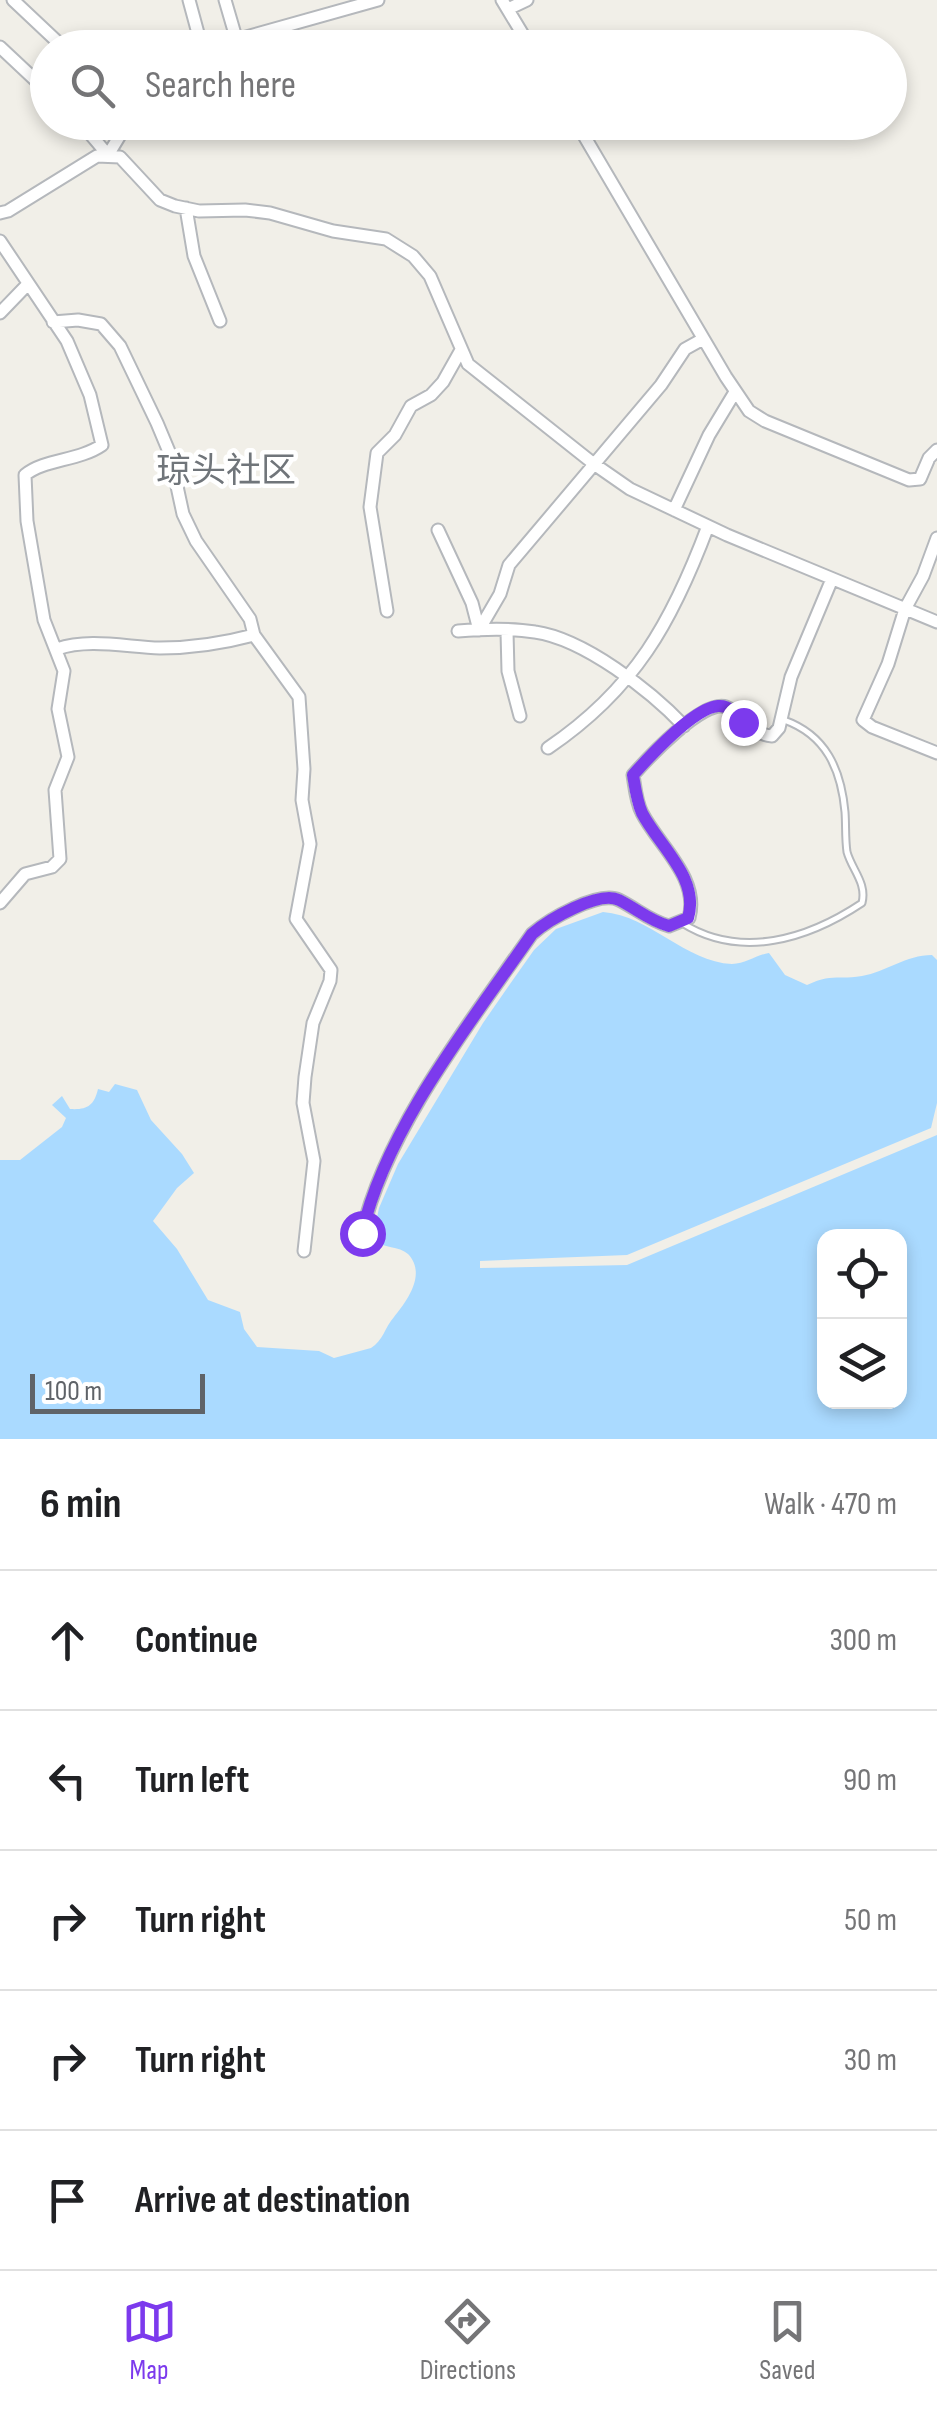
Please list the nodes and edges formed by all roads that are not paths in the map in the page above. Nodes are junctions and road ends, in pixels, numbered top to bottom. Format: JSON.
{"nodes":[{"id":1,"x":13,"y":0,"type":"edge"},
{"id":2,"x":189,"y":0,"type":"edge"},
{"id":3,"x":225,"y":0,"type":"edge"},
{"id":4,"x":378,"y":0,"type":"edge"},
{"id":5,"x":527,"y":0,"type":"edge"},
{"id":6,"x":505,"y":5,"type":"edge"},
{"id":7,"x":45,"y":30,"type":"edge"},
{"id":8,"x":199,"y":30,"type":"edge"},
{"id":9,"x":234,"y":30,"type":"edge"},
{"id":10,"x":283,"y":30,"type":"edge"},
{"id":11,"x":520,"y":30,"type":"edge"},
{"id":12,"x":0,"y":47,"type":"edge"},
{"id":13,"x":30,"y":75,"type":"edge"},
{"id":14,"x":95,"y":140,"type":"edge"},
{"id":15,"x":117,"y":140,"type":"edge"},
{"id":16,"x":587,"y":140,"type":"edge"},
{"id":17,"x":108,"y":155,"type":"junction"},
{"id":18,"x":186,"y":208,"type":"junction"},
{"id":19,"x":0,"y":213,"type":"edge"},
{"id":20,"x":0,"y":241,"type":"edge"},
{"id":21,"x":27,"y":285,"type":"junction"},
{"id":22,"x":0,"y":313,"type":"edge"},
{"id":23,"x":220,"y":321,"type":"dead end"},
{"id":24,"x":53,"y":322,"type":"junction"},
{"id":25,"x":703,"y":338,"type":"junction"},
{"id":26,"x":462,"y":350,"type":"junction"},
{"id":27,"x":735,"y":392,"type":"junction"},
{"id":28,"x":937,"y":450,"type":"edge"},
{"id":29,"x":594,"y":464,"type":"junction"},
{"id":30,"x":674,"y":510,"type":"junction"},
{"id":31,"x":708,"y":526,"type":"junction"},
{"id":32,"x":438,"y":530,"type":"dead end"},
{"id":33,"x":937,"y":538,"type":"edge"},
{"id":34,"x":832,"y":579,"type":"junction"},
{"id":35,"x":905,"y":608,"type":"junction"},
{"id":36,"x":388,"y":611,"type":"dead end"},
{"id":37,"x":937,"y":622,"type":"edge"},
{"id":38,"x":480,"y":630,"type":"junction"},
{"id":39,"x":458,"y":632,"type":"dead end"},
{"id":40,"x":507,"y":632,"type":"junction"},
{"id":41,"x":254,"y":635,"type":"junction"},
{"id":42,"x":57,"y":649,"type":"junction"},
{"id":43,"x":628,"y":676,"type":"junction"},
{"id":44,"x":520,"y":716,"type":"dead end"},
{"id":45,"x":782,"y":719,"type":"junction"},
{"id":46,"x":684,"y":726,"type":"junction"},
{"id":47,"x":548,"y":748,"type":"dead end"},
{"id":48,"x":937,"y":753,"type":"edge"},
{"id":49,"x":0,"y":904,"type":"edge"},
{"id":50,"x":682,"y":923,"type":"junction"},
{"id":51,"x":362,"y":1233,"type":"dead end"},
{"id":52,"x":304,"y":1251,"type":"dead end"}],
"edges":[{"from":1,"to":7,"type":"street"},
{"from":2,"to":8,"type":"street"},
{"from":3,"to":9,"type":"street"},
{"from":4,"to":10,"type":"street"},
{"from":5,"to":6,"type":"street"},
{"from":6,"to":11,"type":"street"},
{"from":12,"to":13,"type":"street"},
{"from":14,"to":17,"type":"street"},
{"from":15,"to":17,"type":"street"},
{"from":16,"to":25,"type":"street"},
{"from":17,"to":18,"type":"street"},
{"from":17,"to":19,"type":"street"},
{"from":18,"to":23,"type":"street"},
{"from":18,"to":26,"type":"street"},
{"from":20,"to":21,"type":"street"},
{"from":21,"to":22,"type":"street"},
{"from":21,"to":24,"type":"street"},
{"from":24,"to":41,"type":"street"},
{"from":24,"to":42,"type":"street"},
{"from":25,"to":27,"type":"street"},
{"from":25,"to":29,"type":"street"},
{"from":26,"to":29,"type":"street"},
{"from":26,"to":36,"type":"street"},
{"from":27,"to":28,"type":"street"},
{"from":27,"to":30,"type":"street"},
{"from":29,"to":30,"type":"street"},
{"from":29,"to":38,"type":"street"},
{"from":30,"to":31,"type":"street"},
{"from":31,"to":34,"type":"street"},
{"from":31,"to":43,"type":"street"},
{"from":32,"to":38,"type":"street"},
{"from":33,"to":35,"type":"street"},
{"from":34,"to":35,"type":"street"},
{"from":34,"to":45,"type":"street"},
{"from":35,"to":37,"type":"street"},
{"from":35,"to":48,"type":"street"},
{"from":38,"to":39,"type":"street"},
{"from":38,"to":40,"type":"street"},
{"from":40,"to":43,"type":"street"},
{"from":40,"to":44,"type":"street"},
{"from":41,"to":42,"type":"street"},
{"from":41,"to":52,"type":"street"},
{"from":42,"to":49,"type":"street"},
{"from":43,"to":46,"type":"street"},
{"from":43,"to":47,"type":"street"},
{"from":45,"to":46,"type":"street"},
{"from":45,"to":50,"type":"lane"},
{"from":46,"to":50,"type":"street"},
{"from":50,"to":51,"type":"street"}]}
